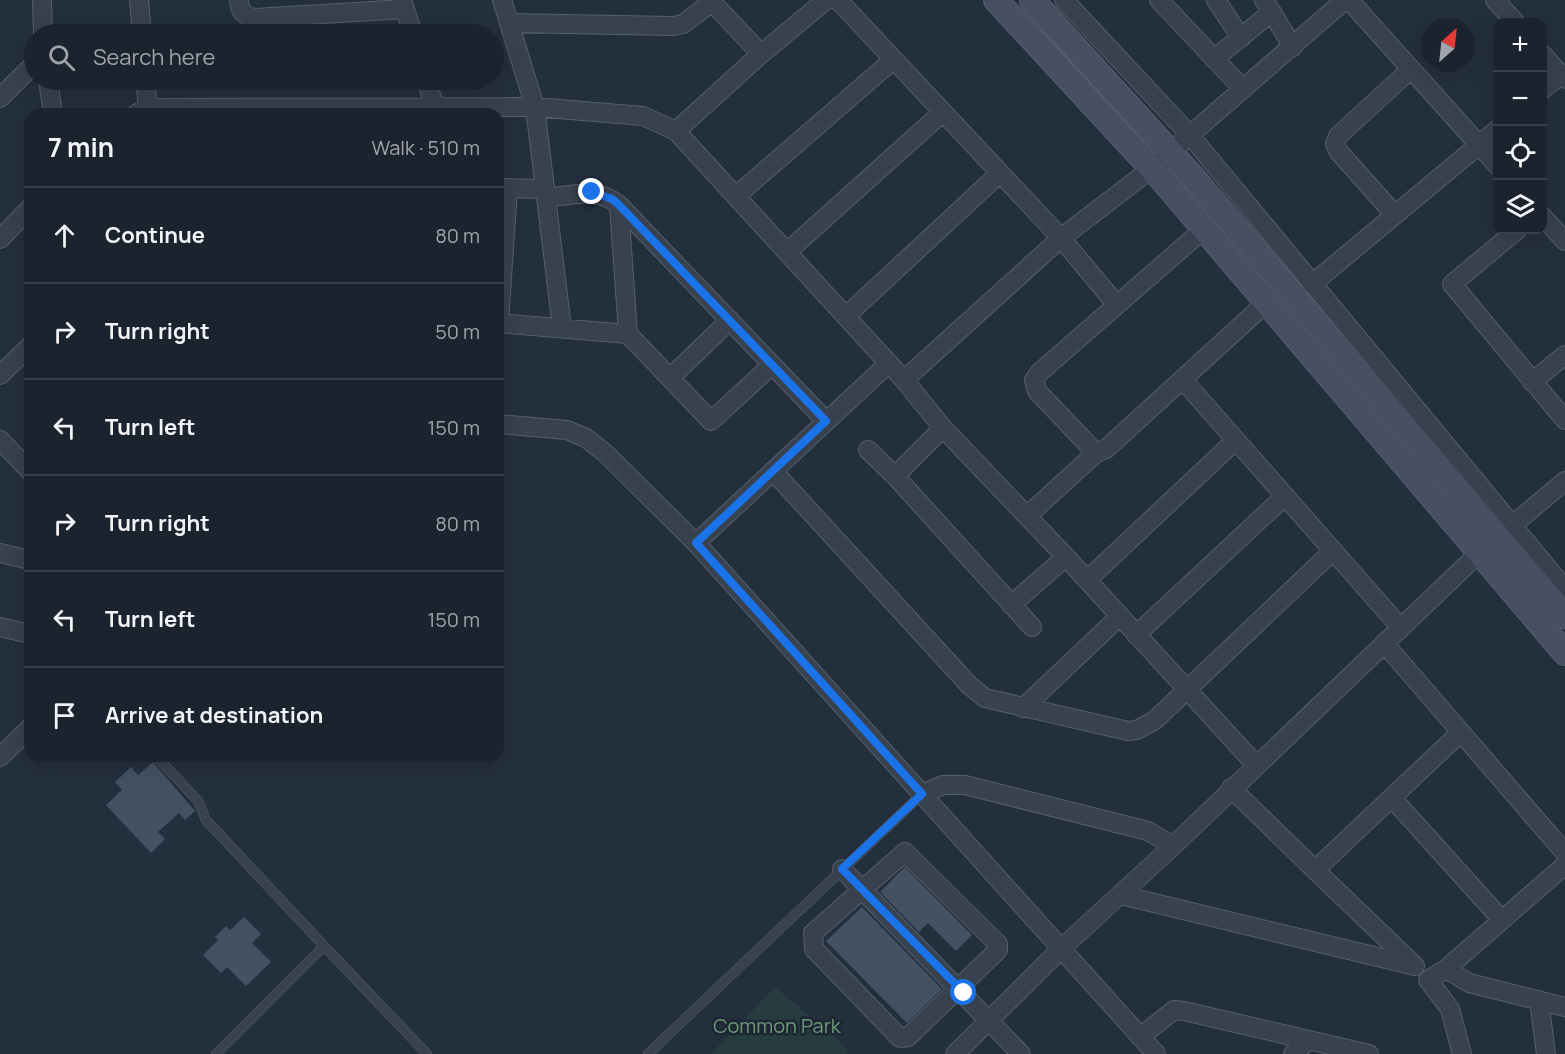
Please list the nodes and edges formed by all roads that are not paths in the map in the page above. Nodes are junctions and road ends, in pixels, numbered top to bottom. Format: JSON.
{"nodes":[{"id":1,"x":42,"y":0,"type":"edge"},
{"id":2,"x":139,"y":0,"type":"edge"},
{"id":3,"x":239,"y":0,"type":"edge"},
{"id":4,"x":502,"y":0,"type":"edge"},
{"id":5,"x":826,"y":0,"type":"edge"},
{"id":6,"x":838,"y":0,"type":"edge"},
{"id":7,"x":996,"y":0,"type":"edge"},
{"id":8,"x":1032,"y":0,"type":"edge"},
{"id":9,"x":1064,"y":0,"type":"edge"},
{"id":10,"x":1159,"y":0,"type":"edge"},
{"id":11,"x":1216,"y":0,"type":"edge"},
{"id":12,"x":1347,"y":0,"type":"edge"},
{"id":13,"x":1495,"y":0,"type":"edge"},
{"id":14,"x":711,"y":1,"type":"edge"},
{"id":15,"x":403,"y":4,"type":"edge"},
{"id":16,"x":1268,"y":6,"type":"edge"},
{"id":17,"x":1511,"y":18,"type":"edge"},
{"id":18,"x":509,"y":23,"type":"junction"},
{"id":19,"x":43,"y":24,"type":"edge"},
{"id":20,"x":141,"y":24,"type":"edge"},
{"id":21,"x":410,"y":24,"type":"edge"},
{"id":22,"x":1240,"y":38,"type":"junction"},
{"id":23,"x":1293,"y":47,"type":"junction"},
{"id":24,"x":761,"y":54,"type":"junction"},
{"id":25,"x":1214,"y":59,"type":"junction"},
{"id":26,"x":1547,"y":59,"type":"edge"},
{"id":27,"x":893,"y":60,"type":"junction"},
{"id":28,"x":1410,"y":70,"type":"junction"},
{"id":29,"x":24,"y":74,"type":"edge"},
{"id":30,"x":1563,"y":77,"type":"edge"},
{"id":31,"x":1547,"y":87,"type":"edge"},
{"id":32,"x":1243,"y":89,"type":"junction"},
{"id":33,"x":49,"y":90,"type":"edge"},
{"id":34,"x":144,"y":90,"type":"edge"},
{"id":35,"x":429,"y":90,"type":"edge"},
{"id":36,"x":0,"y":98,"type":"edge"},
{"id":37,"x":435,"y":107,"type":"junction"},
{"id":38,"x":535,"y":107,"type":"junction"},
{"id":39,"x":52,"y":108,"type":"edge"},
{"id":40,"x":142,"y":108,"type":"edge"},
{"id":41,"x":362,"y":108,"type":"edge"},
{"id":42,"x":943,"y":112,"type":"junction"},
{"id":43,"x":676,"y":131,"type":"junction"},
{"id":44,"x":1493,"y":132,"type":"edge"},
{"id":45,"x":1189,"y":134,"type":"junction"},
{"id":46,"x":1478,"y":145,"type":"junction"},
{"id":47,"x":1170,"y":152,"type":"junction"},
{"id":48,"x":1493,"y":162,"type":"edge"},
{"id":49,"x":1151,"y":169,"type":"junction"},
{"id":50,"x":1000,"y":173,"type":"junction"},
{"id":51,"x":504,"y":188,"type":"edge"},
{"id":52,"x":545,"y":194,"type":"junction"},
{"id":53,"x":735,"y":196,"type":"junction"},
{"id":54,"x":619,"y":205,"type":"junction"},
{"id":55,"x":24,"y":214,"type":"edge"},
{"id":56,"x":1395,"y":214,"type":"junction"},
{"id":57,"x":1547,"y":221,"type":"edge"},
{"id":58,"x":1204,"y":229,"type":"junction"},
{"id":59,"x":1512,"y":234,"type":"edge"},
{"id":60,"x":1061,"y":238,"type":"junction"},
{"id":61,"x":0,"y":239,"type":"edge"},
{"id":62,"x":1565,"y":241,"type":"edge"},
{"id":63,"x":787,"y":252,"type":"junction"},
{"id":64,"x":1312,"y":284,"type":"junction"},
{"id":65,"x":1267,"y":302,"type":"junction"},
{"id":66,"x":1116,"y":304,"type":"junction"},
{"id":67,"x":846,"y":316,"type":"junction"},
{"id":68,"x":730,"y":320,"type":"junction"},
{"id":69,"x":504,"y":323,"type":"edge"},
{"id":70,"x":562,"y":328,"type":"junction"},
{"id":71,"x":628,"y":334,"type":"junction"},
{"id":72,"x":24,"y":352,"type":"edge"},
{"id":73,"x":1565,"y":355,"type":"edge"},
{"id":74,"x":888,"y":363,"type":"junction"},
{"id":75,"x":772,"y":364,"type":"junction"},
{"id":76,"x":0,"y":375,"type":"edge"},
{"id":77,"x":671,"y":377,"type":"junction"},
{"id":78,"x":904,"y":380,"type":"junction"},
{"id":79,"x":1183,"y":380,"type":"junction"},
{"id":80,"x":1532,"y":382,"type":"junction"},
{"id":81,"x":1565,"y":420,"type":"edge"},
{"id":82,"x":826,"y":421,"type":"junction"},
{"id":83,"x":504,"y":425,"type":"edge"},
{"id":84,"x":942,"y":428,"type":"junction"},
{"id":85,"x":0,"y":440,"type":"edge"},
{"id":86,"x":1236,"y":440,"type":"junction"},
{"id":87,"x":868,"y":450,"type":"dead end"},
{"id":88,"x":1096,"y":453,"type":"junction"},
{"id":89,"x":0,"y":455,"type":"edge"},
{"id":90,"x":24,"y":464,"type":"edge"},
{"id":91,"x":24,"y":465,"type":"edge"},
{"id":92,"x":773,"y":471,"type":"junction"},
{"id":93,"x":895,"y":476,"type":"junction"},
{"id":94,"x":1565,"y":481,"type":"edge"},
{"id":95,"x":1285,"y":496,"type":"junction"},
{"id":96,"x":1027,"y":516,"type":"junction"},
{"id":97,"x":1504,"y":532,"type":"junction"},
{"id":98,"x":696,"y":543,"type":"junction"},
{"id":99,"x":1333,"y":550,"type":"junction"},
{"id":100,"x":0,"y":553,"type":"edge"},
{"id":101,"x":1478,"y":554,"type":"junction"},
{"id":102,"x":1066,"y":557,"type":"junction"},
{"id":103,"x":24,"y":559,"type":"edge"},
{"id":104,"x":1087,"y":580,"type":"junction"},
{"id":105,"x":1565,"y":589,"type":"edge"},
{"id":106,"x":1011,"y":605,"type":"junction"},
{"id":107,"x":1120,"y":616,"type":"junction"},
{"id":108,"x":1565,"y":616,"type":"edge"},
{"id":109,"x":0,"y":627,"type":"edge"},
{"id":110,"x":1032,"y":627,"type":"dead end"},
{"id":111,"x":1401,"y":628,"type":"junction"},
{"id":112,"x":24,"y":633,"type":"edge"},
{"id":113,"x":1136,"y":635,"type":"junction"},
{"id":114,"x":1384,"y":643,"type":"junction"},
{"id":115,"x":1565,"y":653,"type":"edge"},
{"id":116,"x":1186,"y":688,"type":"junction"},
{"id":117,"x":1023,"y":708,"type":"junction"},
{"id":118,"x":1460,"y":733,"type":"junction"},
{"id":119,"x":24,"y":734,"type":"edge"},
{"id":120,"x":0,"y":757,"type":"edge"},
{"id":121,"x":162,"y":762,"type":"edge"},
{"id":122,"x":1256,"y":765,"type":"junction"},
{"id":123,"x":1232,"y":788,"type":"junction"},
{"id":124,"x":922,"y":794,"type":"junction"},
{"id":125,"x":1392,"y":798,"type":"junction"},
{"id":126,"x":1173,"y":846,"type":"junction"},
{"id":127,"x":1565,"y":853,"type":"edge"},
{"id":128,"x":1565,"y":865,"type":"edge"},
{"id":129,"x":842,"y":869,"type":"junction"},
{"id":130,"x":1315,"y":870,"type":"junction"},
{"id":131,"x":861,"y":888,"type":"junction"},
{"id":132,"x":1121,"y":895,"type":"junction"},
{"id":133,"x":1502,"y":920,"type":"junction"},
{"id":134,"x":324,"y":946,"type":"junction"},
{"id":135,"x":1063,"y":947,"type":"junction"},
{"id":136,"x":1415,"y":966,"type":"junction"},
{"id":137,"x":1446,"y":969,"type":"junction"},
{"id":138,"x":1428,"y":980,"type":"junction"},
{"id":139,"x":959,"y":988,"type":"junction"},
{"id":140,"x":1539,"y":1000,"type":"junction"},
{"id":141,"x":1565,"y":1007,"type":"edge"},
{"id":142,"x":991,"y":1021,"type":"junction"},
{"id":143,"x":1140,"y":1037,"type":"junction"},
{"id":144,"x":1309,"y":1040,"type":"junction"},
{"id":145,"x":216,"y":1054,"type":"edge"},
{"id":146,"x":427,"y":1054,"type":"edge"},
{"id":147,"x":648,"y":1054,"type":"edge"},
{"id":148,"x":955,"y":1054,"type":"edge"},
{"id":149,"x":1021,"y":1054,"type":"edge"},
{"id":150,"x":1156,"y":1054,"type":"edge"},
{"id":151,"x":1293,"y":1054,"type":"edge"},
{"id":152,"x":1369,"y":1054,"type":"edge"},
{"id":153,"x":1462,"y":1054,"type":"edge"},
{"id":154,"x":1546,"y":1054,"type":"edge"}],
"edges":[{"from":1,"to":19,"type":"street"},
{"from":2,"to":20,"type":"street"},
{"from":3,"to":15,"type":"street"},
{"from":4,"to":18,"type":"street"},
{"from":5,"to":24,"type":"street"},
{"from":6,"to":27,"type":"street"},
{"from":7,"to":49,"type":"street"},
{"from":8,"to":47,"type":"street"},
{"from":9,"to":45,"type":"street"},
{"from":10,"to":25,"type":"street"},
{"from":11,"to":22,"type":"street"},
{"from":12,"to":23,"type":"street"},
{"from":12,"to":28,"type":"street"},
{"from":13,"to":17,"type":"street"},
{"from":14,"to":18,"type":"street"},
{"from":14,"to":24,"type":"street"},
{"from":15,"to":21,"type":"street"},
{"from":16,"to":22,"type":"street"},
{"from":16,"to":23,"type":"street"},
{"from":18,"to":38,"type":"street"},
{"from":22,"to":25,"type":"street"},
{"from":23,"to":32,"type":"street"},
{"from":24,"to":43,"type":"street"},
{"from":25,"to":32,"type":"street"},
{"from":26,"to":30,"type":"street"},
{"from":27,"to":42,"type":"street"},
{"from":27,"to":53,"type":"street"},
{"from":28,"to":46,"type":"street"},
{"from":28,"to":56,"type":"street"},
{"from":29,"to":36,"type":"street"},
{"from":30,"to":31,"type":"street"},
{"from":32,"to":45,"type":"street"},
{"from":33,"to":39,"type":"street"},
{"from":34,"to":40,"type":"street"},
{"from":35,"to":37,"type":"street"},
{"from":37,"to":38,"type":"street"},
{"from":37,"to":41,"type":"street"},
{"from":38,"to":43,"type":"street"},
{"from":38,"to":52,"type":"street"},
{"from":42,"to":50,"type":"street"},
{"from":42,"to":63,"type":"street"},
{"from":43,"to":53,"type":"street"},
{"from":44,"to":46,"type":"street"},
{"from":45,"to":47,"type":"street"},
{"from":45,"to":64,"type":"street"},
{"from":46,"to":48,"type":"street"},
{"from":46,"to":56,"type":"street"},
{"from":47,"to":49,"type":"street"},
{"from":47,"to":97,"type":"street"},
{"from":49,"to":58,"type":"street"},
{"from":49,"to":60,"type":"street"},
{"from":50,"to":60,"type":"street"},
{"from":50,"to":67,"type":"street"},
{"from":51,"to":52,"type":"street"},
{"from":52,"to":54,"type":"street"},
{"from":52,"to":70,"type":"street"},
{"from":53,"to":63,"type":"street"},
{"from":54,"to":68,"type":"street"},
{"from":54,"to":71,"type":"street"},
{"from":55,"to":61,"type":"street"},
{"from":56,"to":64,"type":"street"},
{"from":57,"to":62,"type":"street"},
{"from":58,"to":65,"type":"street"},
{"from":58,"to":66,"type":"street"},
{"from":59,"to":80,"type":"street"},
{"from":60,"to":66,"type":"street"},
{"from":60,"to":78,"type":"street"},
{"from":63,"to":67,"type":"street"},
{"from":64,"to":97,"type":"street"},
{"from":65,"to":79,"type":"street"},
{"from":65,"to":101,"type":"street"},
{"from":66,"to":88,"type":"street"},
{"from":67,"to":74,"type":"street"},
{"from":68,"to":75,"type":"street"},
{"from":68,"to":77,"type":"street"},
{"from":69,"to":70,"type":"street"},
{"from":70,"to":71,"type":"street"},
{"from":71,"to":77,"type":"street"},
{"from":72,"to":76,"type":"street"},
{"from":73,"to":80,"type":"street"},
{"from":74,"to":78,"type":"street"},
{"from":74,"to":82,"type":"street"},
{"from":75,"to":77,"type":"street"},
{"from":75,"to":82,"type":"street"},
{"from":78,"to":84,"type":"street"},
{"from":79,"to":86,"type":"street"},
{"from":79,"to":88,"type":"street"},
{"from":80,"to":81,"type":"street"},
{"from":82,"to":92,"type":"street"},
{"from":83,"to":98,"type":"street"},
{"from":84,"to":93,"type":"street"},
{"from":84,"to":96,"type":"street"},
{"from":85,"to":90,"type":"street"},
{"from":86,"to":95,"type":"street"},
{"from":86,"to":104,"type":"street"},
{"from":87,"to":93,"type":"street"},
{"from":88,"to":96,"type":"street"},
{"from":89,"to":91,"type":"street"},
{"from":92,"to":98,"type":"street"},
{"from":92,"to":117,"type":"street"},
{"from":93,"to":106,"type":"street"},
{"from":94,"to":97,"type":"street"},
{"from":95,"to":99,"type":"street"},
{"from":95,"to":113,"type":"street"},
{"from":96,"to":102,"type":"street"},
{"from":97,"to":101,"type":"street"},
{"from":97,"to":105,"type":"street"},
{"from":97,"to":108,"type":"street"},
{"from":98,"to":124,"type":"street"},
{"from":99,"to":111,"type":"street"},
{"from":99,"to":116,"type":"street"},
{"from":100,"to":103,"type":"street"},
{"from":101,"to":111,"type":"street"},
{"from":101,"to":115,"type":"street"},
{"from":102,"to":104,"type":"street"},
{"from":102,"to":106,"type":"street"},
{"from":104,"to":107,"type":"street"},
{"from":106,"to":110,"type":"street"},
{"from":107,"to":113,"type":"street"},
{"from":107,"to":117,"type":"street"},
{"from":109,"to":112,"type":"street"},
{"from":111,"to":114,"type":"street"},
{"from":113,"to":116,"type":"street"},
{"from":114,"to":118,"type":"street"},
{"from":114,"to":122,"type":"street"},
{"from":116,"to":117,"type":"street"},
{"from":116,"to":122,"type":"street"},
{"from":118,"to":125,"type":"street"},
{"from":118,"to":127,"type":"street"},
{"from":119,"to":120,"type":"street"},
{"from":121,"to":134,"type":"lane"},
{"from":122,"to":123,"type":"street"},
{"from":123,"to":126,"type":"street"},
{"from":123,"to":130,"type":"street"},
{"from":124,"to":126,"type":"street"},
{"from":124,"to":129,"type":"lane"},
{"from":124,"to":135,"type":"street"},
{"from":125,"to":130,"type":"street"},
{"from":125,"to":133,"type":"street"},
{"from":126,"to":132,"type":"street"},
{"from":128,"to":133,"type":"street"},
{"from":129,"to":131,"type":"street"},
{"from":129,"to":147,"type":"lane"},
{"from":130,"to":136,"type":"street"},
{"from":131,"to":139,"type":"street"},
{"from":131,"to":139,"type":"street"},
{"from":131,"to":139,"type":"street"},
{"from":132,"to":135,"type":"street"},
{"from":132,"to":136,"type":"street"},
{"from":133,"to":137,"type":"street"},
{"from":134,"to":145,"type":"lane"},
{"from":134,"to":146,"type":"lane"},
{"from":135,"to":142,"type":"street"},
{"from":135,"to":143,"type":"street"},
{"from":136,"to":138,"type":"street"},
{"from":137,"to":138,"type":"street"},
{"from":137,"to":140,"type":"street"},
{"from":138,"to":153,"type":"street"},
{"from":139,"to":142,"type":"street"},
{"from":140,"to":141,"type":"street"},
{"from":140,"to":154,"type":"street"},
{"from":142,"to":148,"type":"street"},
{"from":142,"to":149,"type":"street"},
{"from":143,"to":144,"type":"street"},
{"from":143,"to":150,"type":"street"},
{"from":144,"to":151,"type":"street"},
{"from":144,"to":152,"type":"street"}]}
